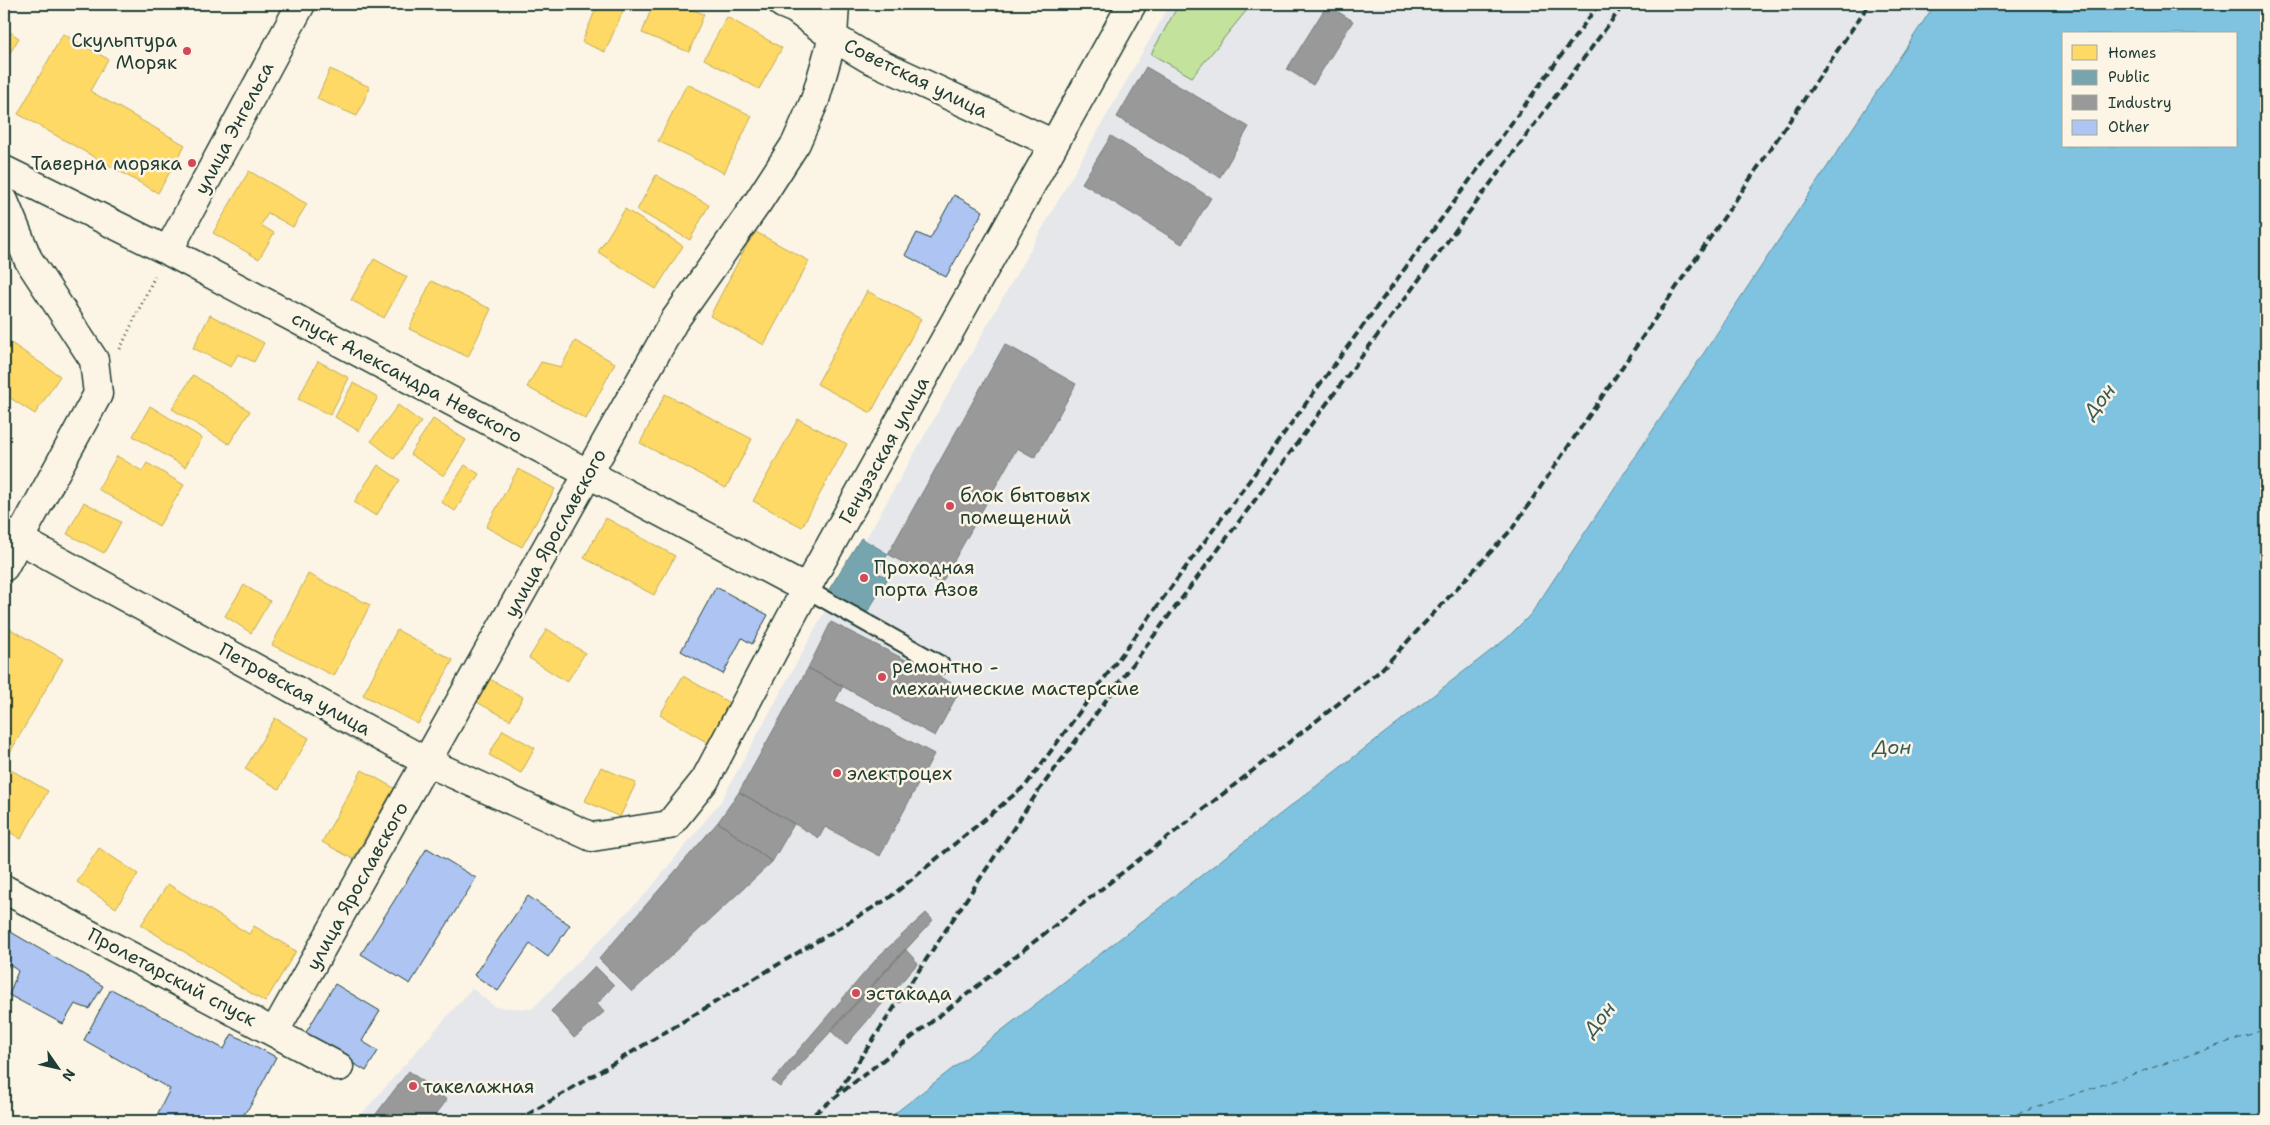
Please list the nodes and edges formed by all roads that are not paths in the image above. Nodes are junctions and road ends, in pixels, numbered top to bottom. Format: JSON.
{"nodes":[{"id":1,"x":301,"y":4,"type":"edge"},
{"id":2,"x":783,"y":4,"type":"edge"},
{"id":3,"x":835,"y":4,"type":"edge"},
{"id":4,"x":1132,"y":4,"type":"edge"},
{"id":5,"x":833,"y":37,"type":"junction"},
{"id":6,"x":1054,"y":144,"type":"junction"},
{"id":7,"x":4,"y":170,"type":"edge"},
{"id":8,"x":4,"y":201,"type":"edge"},
{"id":9,"x":168,"y":251,"type":"junction"},
{"id":10,"x":589,"y":473,"type":"junction"},
{"id":11,"x":11,"y":535,"type":"edge"},
{"id":12,"x":4,"y":567,"type":"edge"},
{"id":13,"x":806,"y":589,"type":"junction"},
{"id":14,"x":941,"y":665,"type":"dead end"},
{"id":15,"x":427,"y":762,"type":"junction"},
{"id":16,"x":592,"y":838,"type":"joint"},
{"id":17,"x":4,"y":888,"type":"edge"},
{"id":18,"x":275,"y":1031,"type":"junction"},
{"id":19,"x":339,"y":1067,"type":"dead end"}],
"edges":[{"from":1,"to":9,"type":"street","name":"улица Энгельса"},
{"from":2,"to":5,"type":"street","name":"Советская улица"},
{"from":3,"to":5,"type":"street"},
{"from":4,"to":6,"type":"street","name":"Генуэзская улица"},
{"from":5,"to":6,"type":"street","name":"Советская улица"},
{"from":5,"to":10,"type":"street","name":"улица Ярославского"},
{"from":6,"to":13,"type":"street","name":"Генуэзская улица"},
{"from":7,"to":9,"type":"street","name":"спуск Александра Невского"},
{"from":8,"to":11,"type":"street"},
{"from":9,"to":10,"type":"street","name":"спуск Александра Невского"},
{"from":10,"to":13,"type":"street","name":"спуск Александра Невского"},
{"from":10,"to":15,"type":"street","name":"улица Ярославского"},
{"from":11,"to":12,"type":"street"},
{"from":11,"to":15,"type":"street","name":"Петровская улица"},
{"from":13,"to":14,"type":"lane"},
{"from":13,"to":16,"type":"street","name":"Генуэзская улица"},
{"from":15,"to":16,"type":"street","name":"Петровская улица"},
{"from":15,"to":18,"type":"street","name":"улица Ярославского"},
{"from":17,"to":18,"type":"street","name":"Пролетарский спуск"},
{"from":18,"to":19,"type":"street","name":"Пролетарский спуск"}]}
